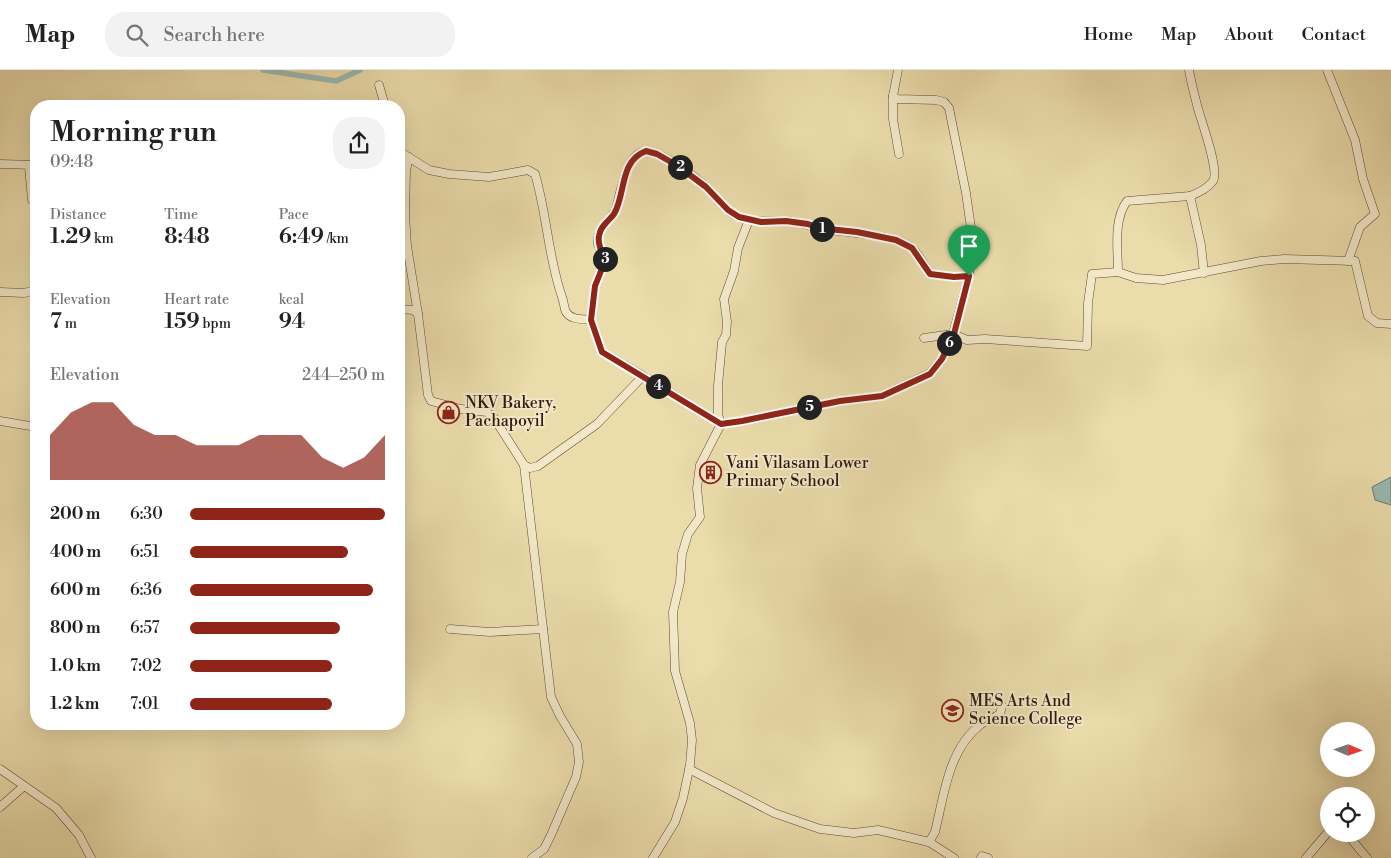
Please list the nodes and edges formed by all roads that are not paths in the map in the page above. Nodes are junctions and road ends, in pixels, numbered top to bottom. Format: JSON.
{"nodes":[{"id":1,"x":898,"y":70,"type":"edge"},
{"id":2,"x":1189,"y":70,"type":"edge"},
{"id":3,"x":1327,"y":70,"type":"edge"},
{"id":4,"x":379,"y":85,"type":"dead end"},
{"id":5,"x":894,"y":96,"type":"junction"},
{"id":6,"x":383,"y":100,"type":"edge"},
{"id":7,"x":899,"y":154,"type":"dead end"},
{"id":8,"x":405,"y":155,"type":"edge"},
{"id":9,"x":409,"y":158,"type":"junction"},
{"id":10,"x":0,"y":164,"type":"edge"},
{"id":11,"x":30,"y":166,"type":"edge"},
{"id":12,"x":1190,"y":196,"type":"junction"},
{"id":13,"x":749,"y":220,"type":"junction"},
{"id":14,"x":1348,"y":261,"type":"junction"},
{"id":15,"x":1118,"y":272,"type":"junction"},
{"id":16,"x":1204,"y":273,"type":"junction"},
{"id":17,"x":969,"y":276,"type":"junction"},
{"id":18,"x":0,"y":292,"type":"edge"},
{"id":19,"x":30,"y":292,"type":"edge"},
{"id":20,"x":405,"y":309,"type":"edge"},
{"id":21,"x":418,"y":314,"type":"junction"},
{"id":22,"x":591,"y":320,"type":"junction"},
{"id":23,"x":1391,"y":324,"type":"edge"},
{"id":24,"x":954,"y":334,"type":"junction"},
{"id":25,"x":924,"y":338,"type":"dead end"},
{"id":26,"x":643,"y":376,"type":"junction"},
{"id":27,"x":0,"y":421,"type":"edge"},
{"id":28,"x":721,"y":424,"type":"junction"},
{"id":29,"x":30,"y":425,"type":"edge"},
{"id":30,"x":524,"y":465,"type":"junction"},
{"id":31,"x":543,"y":629,"type":"junction"},
{"id":32,"x":450,"y":630,"type":"dead end"},
{"id":33,"x":994,"y":697,"type":"dead end"},
{"id":34,"x":689,"y":768,"type":"junction"},
{"id":35,"x":0,"y":769,"type":"edge"},
{"id":36,"x":24,"y":786,"type":"junction"},
{"id":37,"x":0,"y":807,"type":"edge"},
{"id":38,"x":929,"y":842,"type":"junction"},
{"id":39,"x":1320,"y":842,"type":"edge"},
{"id":40,"x":1354,"y":842,"type":"edge"},
{"id":41,"x":91,"y":858,"type":"edge"},
{"id":42,"x":532,"y":858,"type":"edge"},
{"id":43,"x":653,"y":858,"type":"edge"},
{"id":44,"x":954,"y":858,"type":"edge"},
{"id":45,"x":981,"y":858,"type":"edge"},
{"id":46,"x":988,"y":858,"type":"edge"},
{"id":47,"x":1306,"y":858,"type":"edge"},
{"id":48,"x":1367,"y":858,"type":"edge"}],
"edges":[{"from":1,"to":5,"type":"street"},
{"from":2,"to":12,"type":"street"},
{"from":3,"to":14,"type":"street"},
{"from":4,"to":6,"type":"street"},
{"from":5,"to":7,"type":"street"},
{"from":5,"to":17,"type":"street"},
{"from":8,"to":9,"type":"street"},
{"from":9,"to":21,"type":"street"},
{"from":9,"to":22,"type":"street"},
{"from":10,"to":11,"type":"street"},
{"from":12,"to":15,"type":"street"},
{"from":12,"to":16,"type":"street"},
{"from":13,"to":17,"type":"street"},
{"from":13,"to":22,"type":"street"},
{"from":13,"to":28,"type":"street"},
{"from":14,"to":16,"type":"street"},
{"from":14,"to":23,"type":"street"},
{"from":15,"to":16,"type":"street"},
{"from":15,"to":24,"type":"street"},
{"from":17,"to":24,"type":"street"},
{"from":18,"to":19,"type":"street"},
{"from":20,"to":21,"type":"street"},
{"from":21,"to":30,"type":"street"},
{"from":22,"to":26,"type":"street"},
{"from":24,"to":25,"type":"street"},
{"from":24,"to":28,"type":"street"},
{"from":26,"to":28,"type":"street"},
{"from":26,"to":30,"type":"street"},
{"from":27,"to":29,"type":"street"},
{"from":28,"to":34,"type":"street"},
{"from":30,"to":31,"type":"street"},
{"from":31,"to":32,"type":"street"},
{"from":31,"to":42,"type":"street"},
{"from":33,"to":38,"type":"street"},
{"from":34,"to":38,"type":"street"},
{"from":34,"to":43,"type":"street"},
{"from":35,"to":36,"type":"street"},
{"from":36,"to":37,"type":"street"},
{"from":36,"to":41,"type":"street"},
{"from":38,"to":44,"type":"street"},
{"from":39,"to":47,"type":"street"},
{"from":40,"to":48,"type":"street"},
{"from":45,"to":46,"type":"street"}]}
